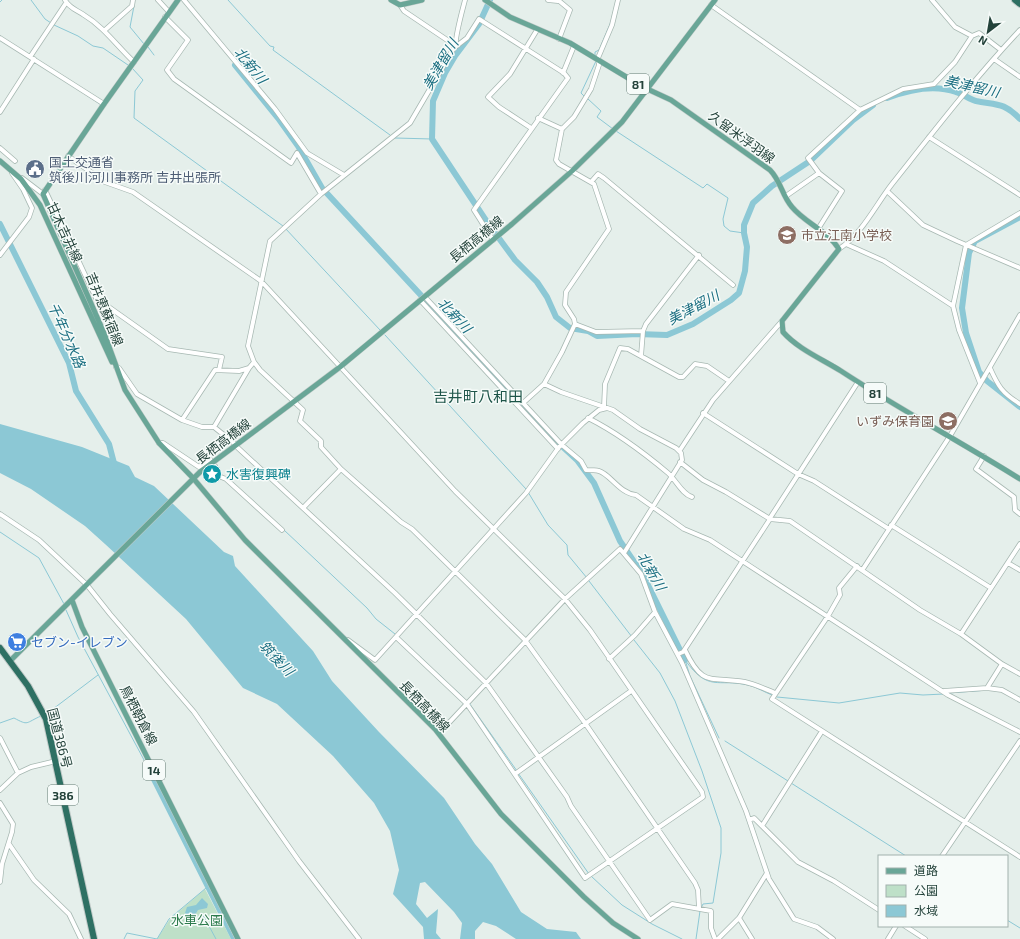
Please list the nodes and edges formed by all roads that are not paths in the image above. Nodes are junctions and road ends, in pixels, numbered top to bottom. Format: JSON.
{"nodes":[{"id":1,"x":133,"y":0,"type":"edge"},
{"id":2,"x":158,"y":0,"type":"edge"},
{"id":3,"x":178,"y":0,"type":"edge"},
{"id":4,"x":184,"y":0,"type":"edge"},
{"id":5,"x":391,"y":0,"type":"edge"},
{"id":6,"x":422,"y":0,"type":"edge"},
{"id":7,"x":465,"y":0,"type":"edge"},
{"id":8,"x":485,"y":0,"type":"edge"},
{"id":9,"x":548,"y":0,"type":"edge"},
{"id":10,"x":558,"y":0,"type":"edge"},
{"id":11,"x":618,"y":0,"type":"edge"},
{"id":12,"x":932,"y":0,"type":"edge"},
{"id":13,"x":1015,"y":0,"type":"edge"},
{"id":14,"x":66,"y":1,"type":"edge"},
{"id":15,"x":713,"y":2,"type":"edge"},
{"id":16,"x":1020,"y":4,"type":"edge"},
{"id":17,"x":400,"y":5,"type":"junction"},
{"id":18,"x":169,"y":12,"type":"junction"},
{"id":19,"x":165,"y":17,"type":"junction"},
{"id":20,"x":105,"y":30,"type":"junction"},
{"id":21,"x":537,"y":30,"type":"junction"},
{"id":22,"x":1020,"y":30,"type":"edge"},
{"id":23,"x":972,"y":36,"type":"junction"},
{"id":24,"x":0,"y":38,"type":"edge"},
{"id":25,"x":559,"y":39,"type":"junction"},
{"id":26,"x":456,"y":46,"type":"junction"},
{"id":27,"x":574,"y":46,"type":"junction"},
{"id":28,"x":1001,"y":50,"type":"junction"},
{"id":29,"x":526,"y":51,"type":"junction"},
{"id":30,"x":32,"y":58,"type":"junction"},
{"id":31,"x":994,"y":59,"type":"junction"},
{"id":32,"x":598,"y":61,"type":"junction"},
{"id":33,"x":132,"y":65,"type":"junction"},
{"id":34,"x":563,"y":73,"type":"junction"},
{"id":35,"x":1020,"y":77,"type":"edge"},
{"id":36,"x":648,"y":88,"type":"junction"},
{"id":37,"x":104,"y":104,"type":"junction"},
{"id":38,"x":860,"y":110,"type":"junction"},
{"id":39,"x":0,"y":112,"type":"edge"},
{"id":40,"x":538,"y":118,"type":"junction"},
{"id":41,"x":531,"y":128,"type":"junction"},
{"id":42,"x":562,"y":129,"type":"junction"},
{"id":43,"x":930,"y":137,"type":"junction"},
{"id":44,"x":0,"y":148,"type":"edge"},
{"id":45,"x":68,"y":156,"type":"junction"},
{"id":46,"x":0,"y":161,"type":"edge"},
{"id":47,"x":14,"y":161,"type":"dead end"},
{"id":48,"x":8,"y":168,"type":"junction"},
{"id":49,"x":572,"y":171,"type":"junction"},
{"id":50,"x":819,"y":173,"type":"junction"},
{"id":51,"x":344,"y":175,"type":"junction"},
{"id":52,"x":591,"y":182,"type":"junction"},
{"id":53,"x":887,"y":191,"type":"junction"},
{"id":54,"x":44,"y":192,"type":"junction"},
{"id":55,"x":321,"y":194,"type":"junction"},
{"id":56,"x":1020,"y":195,"type":"edge"},
{"id":57,"x":786,"y":196,"type":"junction"},
{"id":58,"x":1020,"y":213,"type":"edge"},
{"id":59,"x":818,"y":229,"type":"junction"},
{"id":60,"x":493,"y":240,"type":"junction"},
{"id":61,"x":846,"y":244,"type":"junction"},
{"id":62,"x":967,"y":246,"type":"junction"},
{"id":63,"x":839,"y":249,"type":"junction"},
{"id":64,"x":0,"y":255,"type":"edge"},
{"id":65,"x":699,"y":255,"type":"junction"},
{"id":66,"x":1020,"y":268,"type":"edge"},
{"id":67,"x":261,"y":281,"type":"junction"},
{"id":68,"x":733,"y":285,"type":"dead end"},
{"id":69,"x":423,"y":298,"type":"junction"},
{"id":70,"x":953,"y":306,"type":"junction"},
{"id":71,"x":1020,"y":315,"type":"edge"},
{"id":72,"x":782,"y":321,"type":"junction"},
{"id":73,"x":574,"y":327,"type":"junction"},
{"id":74,"x":644,"y":332,"type":"junction"},
{"id":75,"x":641,"y":356,"type":"junction"},
{"id":76,"x":254,"y":362,"type":"junction"},
{"id":77,"x":115,"y":366,"type":"junction"},
{"id":78,"x":340,"y":367,"type":"junction"},
{"id":79,"x":249,"y":368,"type":"junction"},
{"id":80,"x":988,"y":369,"type":"junction"},
{"id":81,"x":219,"y":370,"type":"junction"},
{"id":82,"x":729,"y":381,"type":"junction"},
{"id":83,"x":858,"y":382,"type":"junction"},
{"id":84,"x":980,"y":383,"type":"junction"},
{"id":85,"x":544,"y":384,"type":"junction"},
{"id":86,"x":294,"y":402,"type":"junction"},
{"id":87,"x":523,"y":403,"type":"junction"},
{"id":88,"x":1020,"y":404,"type":"edge"},
{"id":89,"x":605,"y":407,"type":"junction"},
{"id":90,"x":704,"y":413,"type":"junction"},
{"id":91,"x":588,"y":418,"type":"junction"},
{"id":92,"x":182,"y":420,"type":"junction"},
{"id":93,"x":214,"y":427,"type":"junction"},
{"id":94,"x":950,"y":436,"type":"junction"},
{"id":95,"x":159,"y":443,"type":"junction"},
{"id":96,"x":234,"y":443,"type":"dead end"},
{"id":97,"x":560,"y":447,"type":"junction"},
{"id":98,"x":238,"y":448,"type":"dead end"},
{"id":99,"x":680,"y":450,"type":"junction"},
{"id":100,"x":984,"y":456,"type":"junction"},
{"id":101,"x":210,"y":459,"type":"dead end"},
{"id":102,"x":680,"y":462,"type":"junction"},
{"id":103,"x":215,"y":466,"type":"dead end"},
{"id":104,"x":341,"y":468,"type":"junction"},
{"id":105,"x":798,"y":474,"type":"junction"},
{"id":106,"x":672,"y":477,"type":"junction"},
{"id":107,"x":1020,"y":479,"type":"edge"},
{"id":108,"x":192,"y":480,"type":"junction"},
{"id":109,"x":692,"y":498,"type":"dead end"},
{"id":110,"x":654,"y":507,"type":"junction"},
{"id":111,"x":303,"y":508,"type":"junction"},
{"id":112,"x":0,"y":514,"type":"edge"},
{"id":113,"x":1020,"y":514,"type":"edge"},
{"id":114,"x":770,"y":519,"type":"junction"},
{"id":115,"x":890,"y":527,"type":"junction"},
{"id":116,"x":282,"y":530,"type":"dead end"},
{"id":117,"x":493,"y":530,"type":"junction"},
{"id":118,"x":1020,"y":544,"type":"edge"},
{"id":119,"x":625,"y":553,"type":"junction"},
{"id":120,"x":742,"y":560,"type":"junction"},
{"id":121,"x":1008,"y":563,"type":"junction"},
{"id":122,"x":857,"y":566,"type":"junction"},
{"id":123,"x":863,"y":569,"type":"junction"},
{"id":124,"x":1020,"y":570,"type":"edge"},
{"id":125,"x":455,"y":572,"type":"junction"},
{"id":126,"x":89,"y":583,"type":"junction"},
{"id":127,"x":991,"y":588,"type":"junction"},
{"id":128,"x":565,"y":599,"type":"junction"},
{"id":129,"x":72,"y":600,"type":"junction"},
{"id":130,"x":655,"y":612,"type":"junction"},
{"id":131,"x":416,"y":614,"type":"junction"},
{"id":132,"x":828,"y":616,"type":"junction"},
{"id":133,"x":962,"y":634,"type":"junction"},
{"id":134,"x":340,"y":636,"type":"junction"},
{"id":135,"x":396,"y":637,"type":"junction"},
{"id":136,"x":526,"y":640,"type":"junction"},
{"id":137,"x":0,"y":648,"type":"edge"},
{"id":138,"x":681,"y":652,"type":"junction"},
{"id":139,"x":609,"y":659,"type":"junction"},
{"id":140,"x":10,"y":661,"type":"junction"},
{"id":141,"x":1002,"y":664,"type":"junction"},
{"id":142,"x":1020,"y":674,"type":"edge"},
{"id":143,"x":486,"y":683,"type":"junction"},
{"id":144,"x":987,"y":688,"type":"junction"},
{"id":145,"x":631,"y":691,"type":"junction"},
{"id":146,"x":946,"y":693,"type":"junction"},
{"id":147,"x":774,"y":695,"type":"junction"},
{"id":148,"x":1020,"y":700,"type":"edge"},
{"id":149,"x":467,"y":704,"type":"junction"},
{"id":150,"x":418,"y":712,"type":"junction"},
{"id":151,"x":585,"y":723,"type":"junction"},
{"id":152,"x":822,"y":731,"type":"junction"},
{"id":153,"x":1020,"y":732,"type":"edge"},
{"id":154,"x":0,"y":738,"type":"edge"},
{"id":155,"x":1020,"y":741,"type":"edge"},
{"id":156,"x":538,"y":757,"type":"junction"},
{"id":157,"x":56,"y":761,"type":"junction"},
{"id":158,"x":18,"y":773,"type":"junction"},
{"id":159,"x":515,"y":774,"type":"junction"},
{"id":160,"x":0,"y":790,"type":"edge"},
{"id":161,"x":0,"y":803,"type":"edge"},
{"id":162,"x":751,"y":819,"type":"junction"},
{"id":163,"x":964,"y":822,"type":"junction"},
{"id":164,"x":762,"y":826,"type":"junction"},
{"id":165,"x":658,"y":828,"type":"junction"},
{"id":166,"x":8,"y":844,"type":"junction"},
{"id":167,"x":943,"y":855,"type":"edge"},
{"id":168,"x":1020,"y":857,"type":"edge"},
{"id":169,"x":609,"y":862,"type":"junction"},
{"id":170,"x":767,"y":873,"type":"junction"},
{"id":171,"x":0,"y":882,"type":"edge"},
{"id":172,"x":699,"y":908,"type":"junction"},
{"id":173,"x":878,"y":909,"type":"edge"},
{"id":174,"x":739,"y":918,"type":"junction"},
{"id":175,"x":895,"y":927,"type":"edge"},
{"id":176,"x":907,"y":927,"type":"edge"},
{"id":177,"x":81,"y":939,"type":"edge"},
{"id":178,"x":94,"y":939,"type":"edge"},
{"id":179,"x":238,"y":939,"type":"edge"},
{"id":180,"x":359,"y":939,"type":"edge"},
{"id":181,"x":638,"y":939,"type":"edge"},
{"id":182,"x":716,"y":939,"type":"edge"},
{"id":183,"x":752,"y":939,"type":"edge"},
{"id":184,"x":833,"y":939,"type":"edge"},
{"id":185,"x":888,"y":939,"type":"edge"},
{"id":186,"x":925,"y":939,"type":"edge"}],
"edges":[{"from":1,"to":20,"type":"street"},
{"from":2,"to":18,"type":"street"},
{"from":3,"to":18,"type":"main road"},
{"from":4,"to":51,"type":"street"},
{"from":5,"to":17,"type":"main road"},
{"from":6,"to":17,"type":"main road"},
{"from":7,"to":26,"type":"street"},
{"from":8,"to":21,"type":"main road","name":"久留米浮羽線","number":"81"},
{"from":9,"to":10,"type":"street"},
{"from":10,"to":25,"type":"street"},
{"from":11,"to":32,"type":"street"},
{"from":12,"to":23,"type":"street"},
{"from":13,"to":16,"type":"highway"},
{"from":14,"to":20,"type":"street"},
{"from":14,"to":30,"type":"street"},
{"from":15,"to":36,"type":"main road","name":"長栖高橋線"},
{"from":15,"to":38,"type":"street"},
{"from":17,"to":26,"type":"street"},
{"from":18,"to":19,"type":"main road"},
{"from":19,"to":33,"type":"main road"},
{"from":19,"to":55,"type":"street"},
{"from":20,"to":33,"type":"street"},
{"from":21,"to":25,"type":"main road","name":"久留米浮羽線","number":"81"},
{"from":21,"to":29,"type":"street"},
{"from":22,"to":28,"type":"street"},
{"from":23,"to":28,"type":"street"},
{"from":23,"to":38,"type":"street"},
{"from":24,"to":30,"type":"street"},
{"from":25,"to":27,"type":"main road","name":"久留米浮羽線","number":"81"},
{"from":26,"to":29,"type":"street"},
{"from":26,"to":51,"type":"street"},
{"from":27,"to":32,"type":"main road","name":"久留米浮羽線","number":"81"},
{"from":27,"to":34,"type":"street"},
{"from":28,"to":31,"type":"street"},
{"from":29,"to":34,"type":"street"},
{"from":29,"to":41,"type":"street"},
{"from":30,"to":37,"type":"street"},
{"from":30,"to":39,"type":"street"},
{"from":31,"to":35,"type":"street"},
{"from":31,"to":43,"type":"street"},
{"from":32,"to":36,"type":"main road","name":"久留米浮羽線","number":"81"},
{"from":32,"to":42,"type":"street"},
{"from":33,"to":37,"type":"main road"},
{"from":34,"to":40,"type":"street"},
{"from":36,"to":49,"type":"main road","name":"長栖高橋線"},
{"from":36,"to":57,"type":"main road","name":"久留米浮羽線","number":"81"},
{"from":37,"to":45,"type":"main road"},
{"from":38,"to":50,"type":"street"},
{"from":40,"to":41,"type":"street"},
{"from":40,"to":42,"type":"street"},
{"from":41,"to":60,"type":"street"},
{"from":42,"to":49,"type":"street"},
{"from":43,"to":53,"type":"street"},
{"from":43,"to":56,"type":"street"},
{"from":44,"to":47,"type":"street"},
{"from":45,"to":54,"type":"main road"},
{"from":45,"to":67,"type":"street"},
{"from":46,"to":48,"type":"main road","name":"甘木吉井線"},
{"from":48,"to":54,"type":"street"},
{"from":48,"to":64,"type":"street"},
{"from":48,"to":77,"type":"main road","name":"甘木吉井線"},
{"from":49,"to":52,"type":"street"},
{"from":49,"to":60,"type":"main road","name":"長栖高橋線"},
{"from":50,"to":57,"type":"street"},
{"from":50,"to":59,"type":"street"},
{"from":51,"to":55,"type":"street"},
{"from":52,"to":65,"type":"street"},
{"from":52,"to":73,"type":"street"},
{"from":53,"to":61,"type":"street"},
{"from":53,"to":62,"type":"street"},
{"from":54,"to":77,"type":"main road","name":"吉井恵蘇宿線"},
{"from":54,"to":81,"type":"street"},
{"from":55,"to":67,"type":"street"},
{"from":57,"to":59,"type":"main road","name":"久留米浮羽線","number":"81"},
{"from":58,"to":62,"type":"street"},
{"from":59,"to":63,"type":"main road","name":"久留米浮羽線","number":"81"},
{"from":60,"to":69,"type":"main road","name":"長栖高橋線"},
{"from":61,"to":63,"type":"street"},
{"from":61,"to":70,"type":"street"},
{"from":62,"to":66,"type":"street"},
{"from":62,"to":70,"type":"street"},
{"from":63,"to":72,"type":"main road"},
{"from":65,"to":68,"type":"street"},
{"from":65,"to":74,"type":"street"},
{"from":67,"to":76,"type":"street"},
{"from":67,"to":78,"type":"street"},
{"from":69,"to":78,"type":"main road","name":"長栖高橋線"},
{"from":69,"to":87,"type":"street"},
{"from":69,"to":97,"type":"street"},
{"from":70,"to":84,"type":"street"},
{"from":71,"to":80,"type":"street"},
{"from":72,"to":82,"type":"street"},
{"from":72,"to":83,"type":"main road","number":"81"},
{"from":73,"to":74,"type":"street"},
{"from":73,"to":85,"type":"street"},
{"from":74,"to":75,"type":"street"},
{"from":75,"to":82,"type":"street"},
{"from":75,"to":89,"type":"street"},
{"from":76,"to":79,"type":"street"},
{"from":76,"to":86,"type":"street"},
{"from":77,"to":92,"type":"street"},
{"from":77,"to":95,"type":"main road","name":"吉井恵蘇宿線"},
{"from":78,"to":86,"type":"main road","name":"長栖高橋線"},
{"from":78,"to":117,"type":"street"},
{"from":79,"to":81,"type":"street"},
{"from":79,"to":93,"type":"street"},
{"from":80,"to":84,"type":"street"},
{"from":80,"to":88,"type":"street"},
{"from":81,"to":92,"type":"street"},
{"from":82,"to":90,"type":"street"},
{"from":83,"to":94,"type":"main road","number":"81"},
{"from":83,"to":105,"type":"street"},
{"from":84,"to":94,"type":"street"},
{"from":85,"to":87,"type":"street"},
{"from":85,"to":89,"type":"street"},
{"from":86,"to":104,"type":"street"},
{"from":86,"to":108,"type":"main road","name":"長栖高橋線"},
{"from":87,"to":97,"type":"street"},
{"from":89,"to":91,"type":"street"},
{"from":89,"to":99,"type":"street"},
{"from":90,"to":99,"type":"street"},
{"from":90,"to":105,"type":"street"},
{"from":91,"to":97,"type":"street"},
{"from":91,"to":106,"type":"street"},
{"from":92,"to":93,"type":"street"},
{"from":93,"to":96,"type":"street"},
{"from":94,"to":100,"type":"main road","number":"81"},
{"from":94,"to":115,"type":"street"},
{"from":95,"to":101,"type":"street"},
{"from":95,"to":108,"type":"main road","name":"吉井恵蘇宿線"},
{"from":97,"to":110,"type":"street"},
{"from":97,"to":117,"type":"street"},
{"from":98,"to":111,"type":"street"},
{"from":99,"to":102,"type":"street"},
{"from":100,"to":107,"type":"main road","number":"81"},
{"from":100,"to":113,"type":"street"},
{"from":102,"to":106,"type":"street"},
{"from":102,"to":114,"type":"street"},
{"from":103,"to":116,"type":"street"},
{"from":104,"to":111,"type":"street"},
{"from":104,"to":125,"type":"street"},
{"from":105,"to":114,"type":"street"},
{"from":105,"to":115,"type":"street"},
{"from":106,"to":109,"type":"street"},
{"from":106,"to":110,"type":"street"},
{"from":108,"to":126,"type":"main road"},
{"from":108,"to":134,"type":"main road","name":"長栖高橋線"},
{"from":110,"to":119,"type":"street"},
{"from":110,"to":120,"type":"street"},
{"from":111,"to":131,"type":"street"},
{"from":112,"to":126,"type":"street"},
{"from":114,"to":120,"type":"street"},
{"from":114,"to":122,"type":"street"},
{"from":115,"to":123,"type":"street"},
{"from":115,"to":127,"type":"street"},
{"from":117,"to":125,"type":"street"},
{"from":117,"to":128,"type":"street"},
{"from":118,"to":121,"type":"street"},
{"from":119,"to":128,"type":"street"},
{"from":119,"to":130,"type":"street"},
{"from":120,"to":132,"type":"street"},
{"from":120,"to":138,"type":"street"},
{"from":121,"to":124,"type":"street"},
{"from":121,"to":127,"type":"street"},
{"from":122,"to":123,"type":"street"},
{"from":122,"to":132,"type":"street"},
{"from":123,"to":133,"type":"street"},
{"from":125,"to":131,"type":"street"},
{"from":125,"to":136,"type":"street"},
{"from":126,"to":129,"type":"main road"},
{"from":126,"to":180,"type":"street"},
{"from":127,"to":133,"type":"street"},
{"from":128,"to":136,"type":"street"},
{"from":128,"to":139,"type":"street"},
{"from":129,"to":140,"type":"main road"},
{"from":129,"to":179,"type":"main road","name":"鳥栖朝倉線","number":"14"},
{"from":130,"to":138,"type":"street"},
{"from":130,"to":139,"type":"street"},
{"from":131,"to":135,"type":"street"},
{"from":131,"to":143,"type":"street"},
{"from":132,"to":146,"type":"street"},
{"from":132,"to":147,"type":"street"},
{"from":133,"to":141,"type":"street"},
{"from":134,"to":135,"type":"street"},
{"from":134,"to":150,"type":"main road","name":"長栖高橋線"},
{"from":135,"to":149,"type":"street"},
{"from":136,"to":143,"type":"street"},
{"from":136,"to":151,"type":"street"},
{"from":137,"to":140,"type":"highway","name":"国道386号","number":"386"},
{"from":138,"to":147,"type":"street"},
{"from":138,"to":162,"type":"street"},
{"from":139,"to":145,"type":"street"},
{"from":140,"to":157,"type":"highway","name":"国道386号","number":"386"},
{"from":141,"to":142,"type":"street"},
{"from":141,"to":144,"type":"street"},
{"from":143,"to":149,"type":"street"},
{"from":143,"to":156,"type":"street"},
{"from":144,"to":146,"type":"street"},
{"from":144,"to":148,"type":"street"},
{"from":145,"to":151,"type":"street"},
{"from":145,"to":165,"type":"street"},
{"from":146,"to":153,"type":"street"},
{"from":147,"to":152,"type":"street"},
{"from":149,"to":150,"type":"street"},
{"from":149,"to":159,"type":"street"},
{"from":150,"to":181,"type":"main road","name":"長栖高橋線"},
{"from":151,"to":156,"type":"street"},
{"from":151,"to":165,"type":"street"},
{"from":152,"to":163,"type":"street"},
{"from":152,"to":164,"type":"street"},
{"from":154,"to":158,"type":"street"},
{"from":155,"to":163,"type":"street"},
{"from":156,"to":159,"type":"street"},
{"from":156,"to":169,"type":"street"},
{"from":157,"to":158,"type":"street"},
{"from":157,"to":178,"type":"highway","name":"国道386号","number":"386"},
{"from":158,"to":160,"type":"street"},
{"from":159,"to":169,"type":"street"},
{"from":161,"to":166,"type":"street"},
{"from":162,"to":164,"type":"street"},
{"from":162,"to":170,"type":"street"},
{"from":163,"to":167,"type":"street"},
{"from":163,"to":168,"type":"street"},
{"from":164,"to":173,"type":"street"},
{"from":165,"to":169,"type":"street"},
{"from":165,"to":172,"type":"street"},
{"from":166,"to":171,"type":"street"},
{"from":166,"to":177,"type":"street"},
{"from":169,"to":172,"type":"street"},
{"from":170,"to":174,"type":"street"},
{"from":170,"to":184,"type":"street"},
{"from":172,"to":182,"type":"street"},
{"from":174,"to":182,"type":"street"},
{"from":174,"to":183,"type":"street"},
{"from":175,"to":185,"type":"street"},
{"from":176,"to":186,"type":"street"}]}
